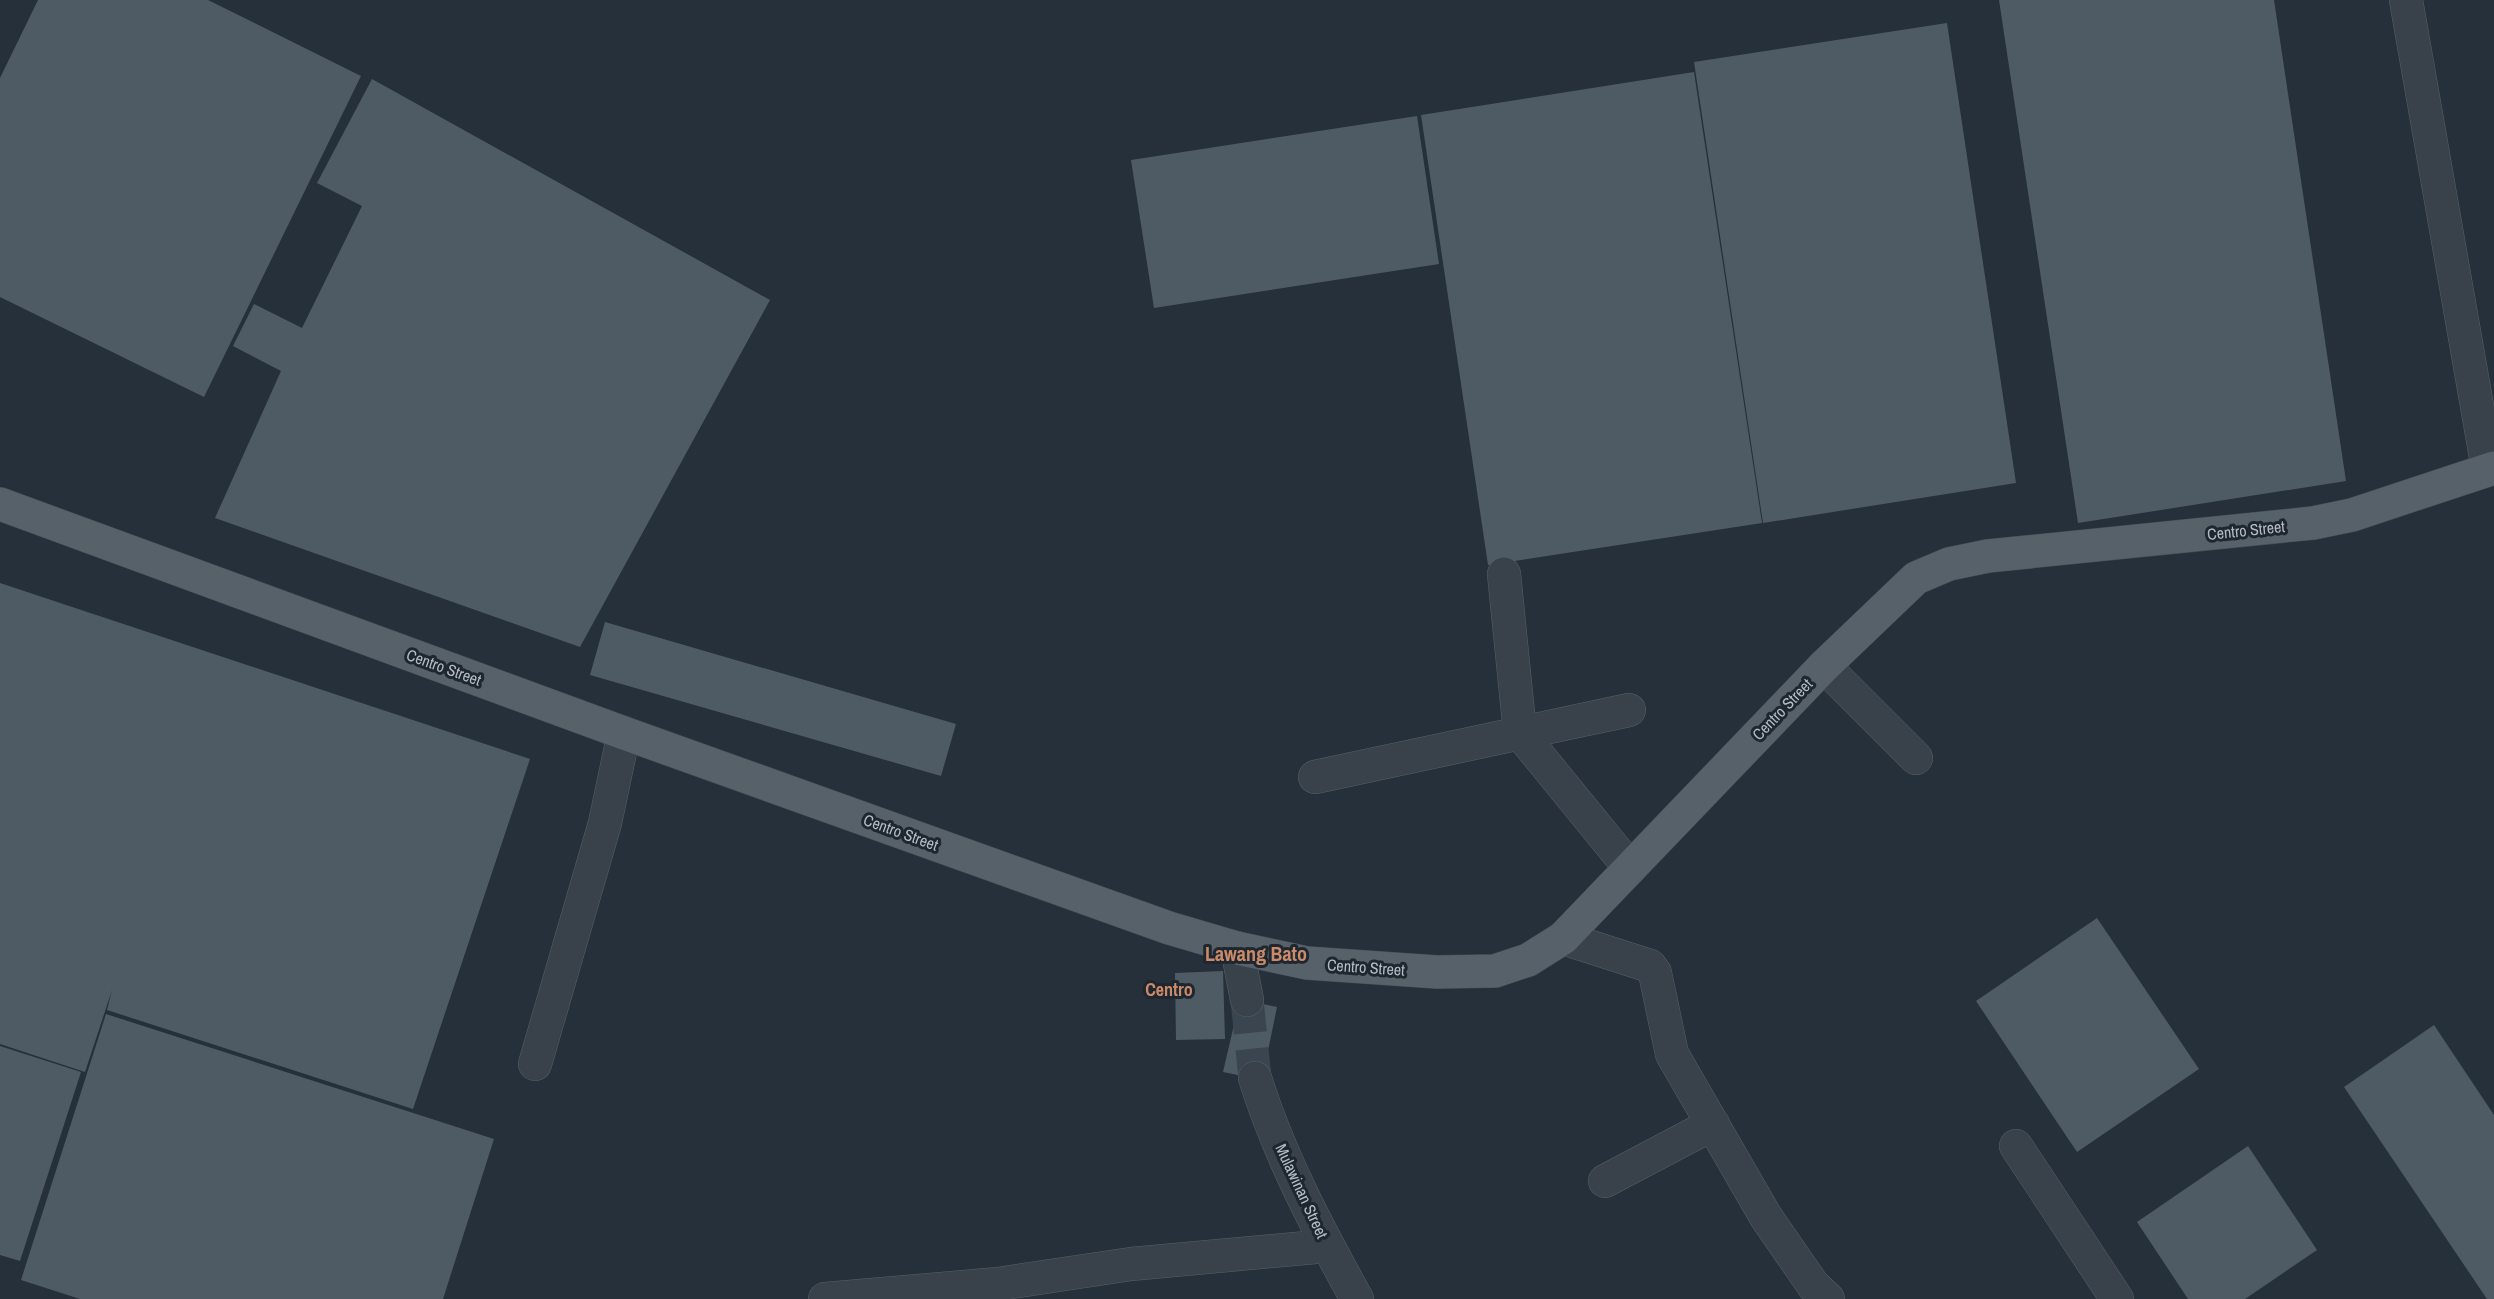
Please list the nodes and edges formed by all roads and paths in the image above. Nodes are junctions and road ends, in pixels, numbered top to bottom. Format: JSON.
{"nodes":[{"id":1,"x":2406,"y":0,"type":"edge"},
{"id":2,"x":2491,"y":468,"type":"edge"},
{"id":3,"x":0,"y":504,"type":"edge"},
{"id":4,"x":1504,"y":574,"type":"dead end"},
{"id":5,"x":1824,"y":666,"type":"junction"},
{"id":6,"x":1629,"y":710,"type":"dead end"},
{"id":7,"x":624,"y":733,"type":"junction"},
{"id":8,"x":1520,"y":733,"type":"junction"},
{"id":9,"x":1916,"y":758,"type":"dead end"},
{"id":10,"x":1315,"y":777,"type":"dead end"},
{"id":11,"x":1630,"y":868,"type":"junction"},
{"id":12,"x":1563,"y":938,"type":"junction"},
{"id":13,"x":1237,"y":948,"type":"junction"},
{"id":14,"x":1247,"y":1000,"type":"tunnel mouth"},
{"id":15,"x":535,"y":1064,"type":"dead end"},
{"id":16,"x":1255,"y":1078,"type":"tunnel mouth"},
{"id":17,"x":1713,"y":1124,"type":"junction"},
{"id":18,"x":2016,"y":1146,"type":"dead end"},
{"id":19,"x":1605,"y":1181,"type":"dead end"},
{"id":20,"x":1327,"y":1246,"type":"junction"},
{"id":21,"x":825,"y":1299,"type":"edge"},
{"id":22,"x":1357,"y":1299,"type":"edge"},
{"id":23,"x":1828,"y":1299,"type":"edge"},
{"id":24,"x":2117,"y":1299,"type":"edge"}],
"edges":[{"from":1,"to":2,"type":"street"},
{"from":2,"to":5,"type":"main road","name":"Centro Street"},
{"from":3,"to":7,"type":"main road","name":"Centro Street"},
{"from":4,"to":8,"type":"street"},
{"from":5,"to":9,"type":"street"},
{"from":5,"to":11,"type":"main road","name":"Centro Street"},
{"from":6,"to":8,"type":"street"},
{"from":7,"to":13,"type":"main road","name":"Centro Street"},
{"from":7,"to":15,"type":"street"},
{"from":8,"to":10,"type":"street"},
{"from":8,"to":11,"type":"street"},
{"from":11,"to":12,"type":"main road","name":"Centro Street"},
{"from":12,"to":13,"type":"main road","name":"Centro Street"},
{"from":12,"to":17,"type":"street"},
{"from":13,"to":14,"type":"street"},
{"from":16,"to":20,"type":"street","name":"Mulawinan Street"},
{"from":17,"to":19,"type":"street"},
{"from":17,"to":23,"type":"street"},
{"from":18,"to":24,"type":"street"},
{"from":20,"to":21,"type":"street"},
{"from":20,"to":22,"type":"street","name":"Mulawinan Street"}]}
